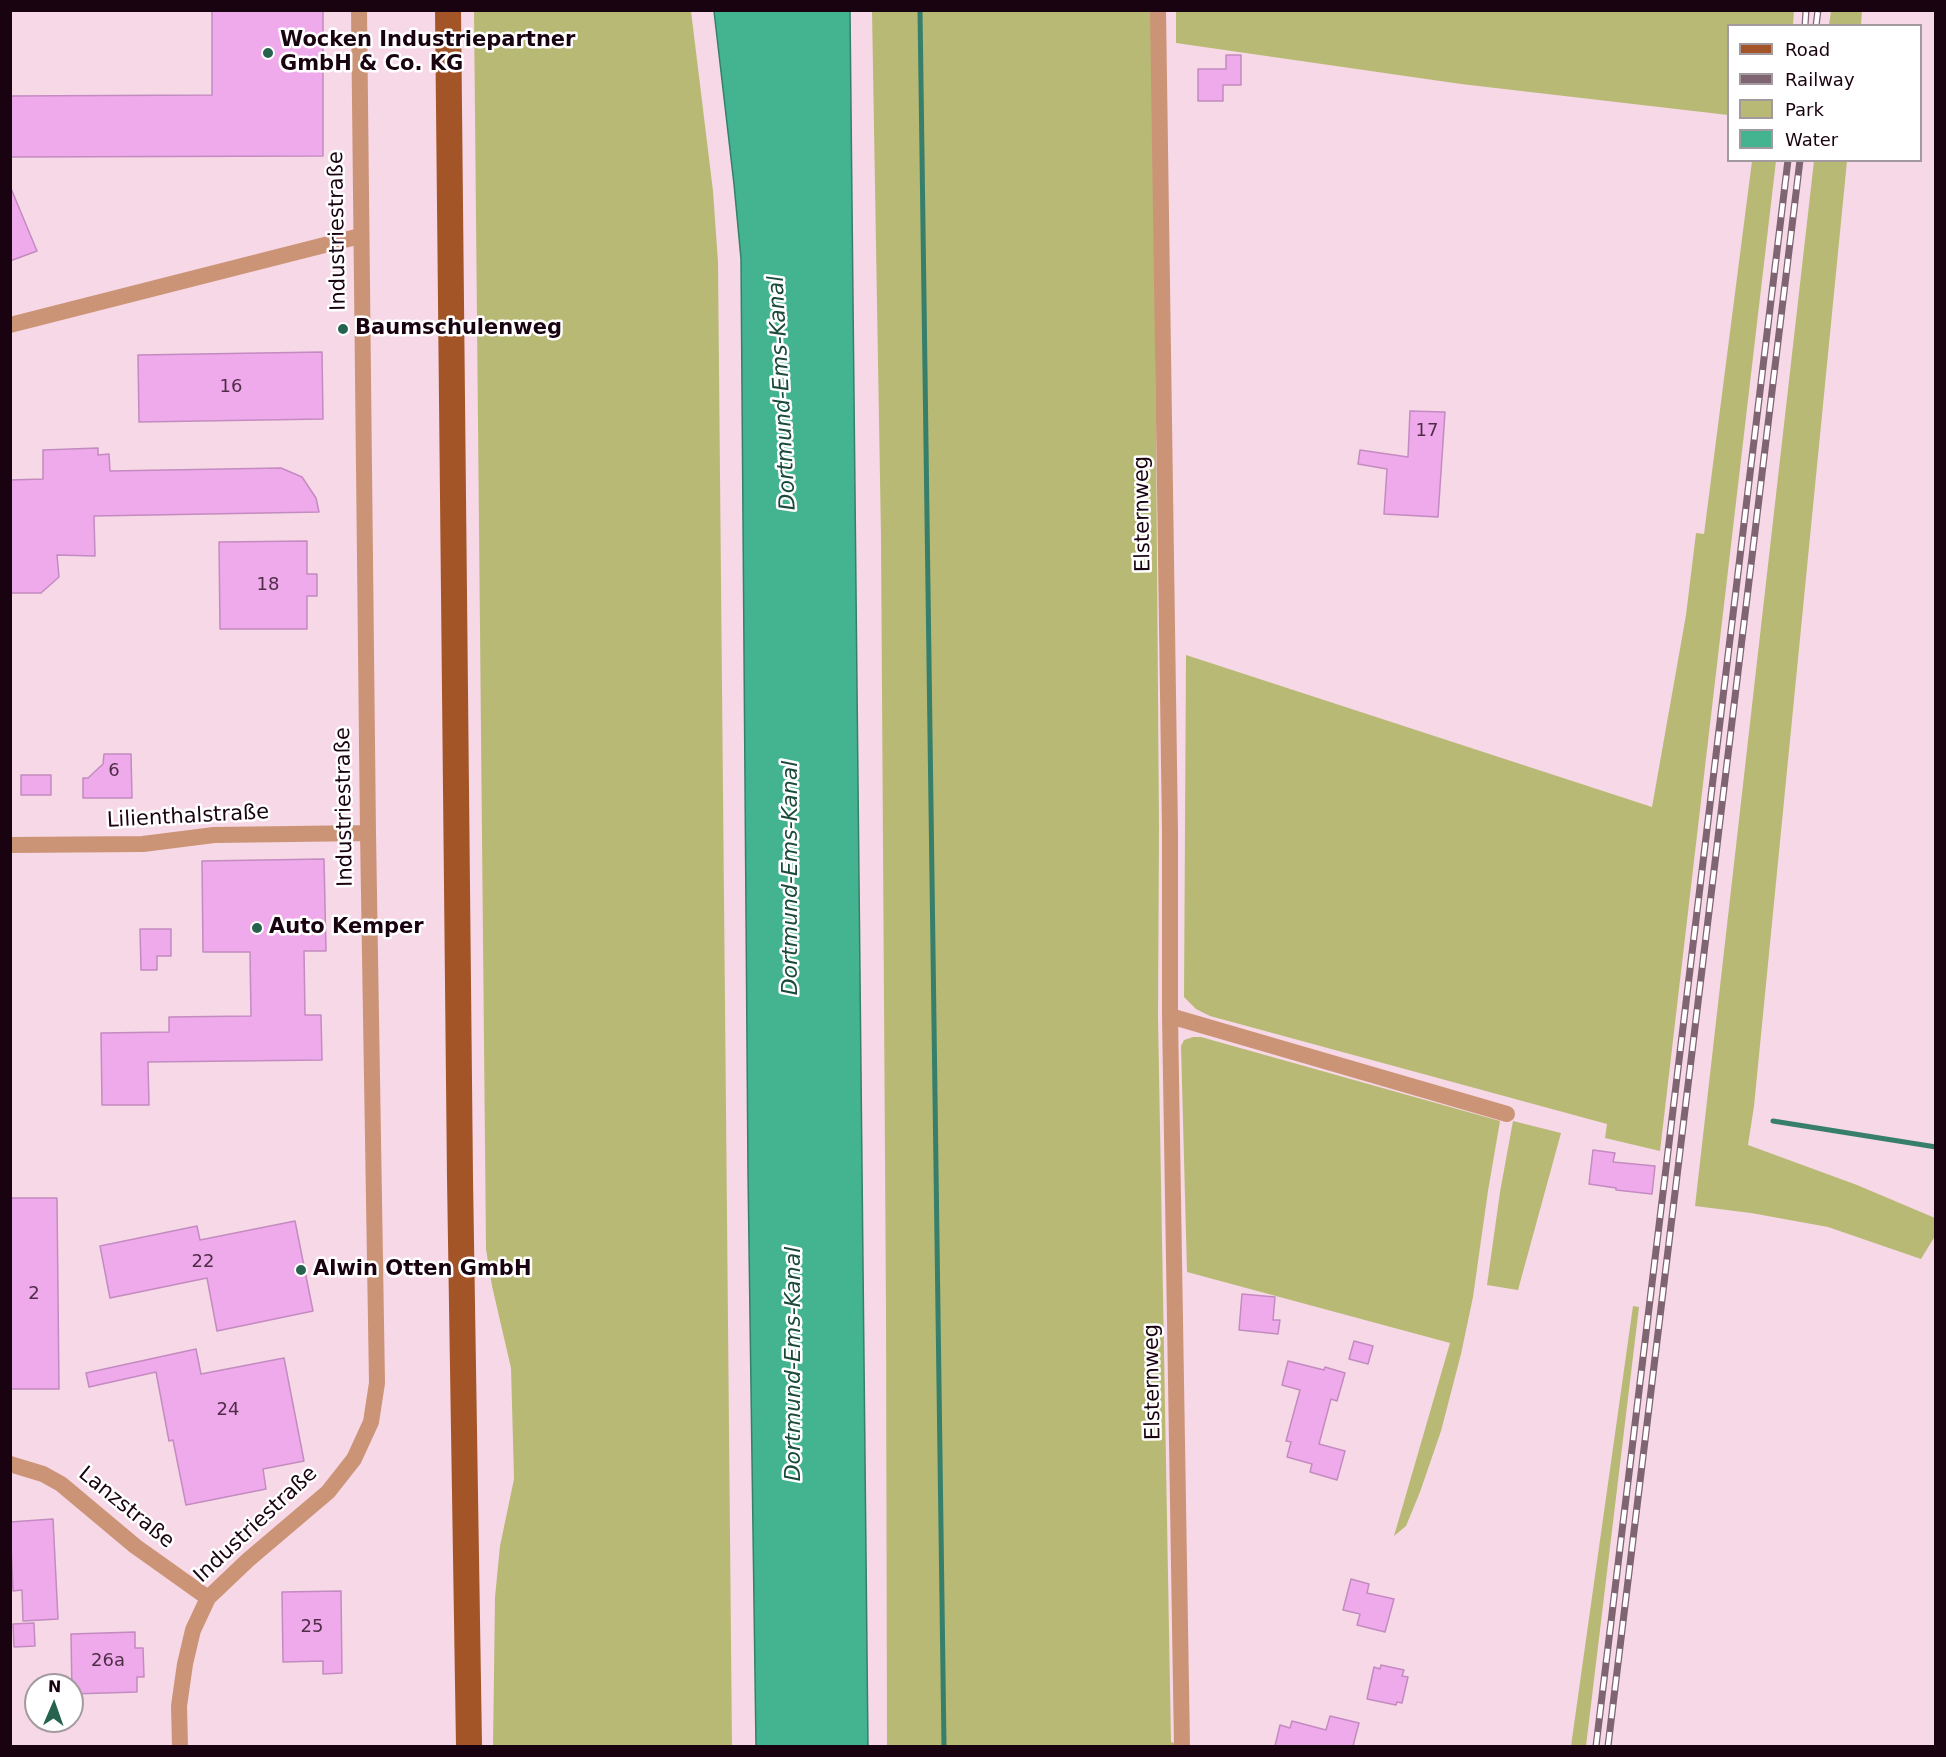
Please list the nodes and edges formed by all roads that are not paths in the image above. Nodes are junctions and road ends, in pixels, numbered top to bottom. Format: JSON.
{"nodes":[{"id":1,"x":359,"y":10,"type":"edge"},
{"id":2,"x":448,"y":10,"type":"edge"},
{"id":3,"x":1158,"y":10,"type":"edge"},
{"id":4,"x":360,"y":236,"type":"junction"},
{"id":5,"x":10,"y":325,"type":"edge"},
{"id":6,"x":368,"y":833,"type":"junction"},
{"id":7,"x":10,"y":845,"type":"edge"},
{"id":8,"x":1170,"y":1016,"type":"junction"},
{"id":9,"x":1507,"y":1114,"type":"dead end"},
{"id":10,"x":10,"y":1464,"type":"edge"},
{"id":11,"x":208,"y":1598,"type":"junction"},
{"id":12,"x":180,"y":1746,"type":"edge"},
{"id":13,"x":469,"y":1746,"type":"edge"},
{"id":14,"x":1182,"y":1746,"type":"edge"}],
"edges":[{"from":1,"to":4,"type":"street","name":"Industriestraße"},
{"from":2,"to":13,"type":"main road"},
{"from":3,"to":8,"type":"street","name":"Elsternweg"},
{"from":4,"to":5,"type":"street"},
{"from":4,"to":6,"type":"street","name":"Industriestraße"},
{"from":6,"to":7,"type":"street","name":"Lilienthalstraße"},
{"from":6,"to":11,"type":"street","name":"Industriestraße"},
{"from":8,"to":9,"type":"street"},
{"from":8,"to":14,"type":"street","name":"Elsternweg"},
{"from":10,"to":11,"type":"street","name":"Lanzstraße"},
{"from":11,"to":12,"type":"street","name":"Industriestraße"}]}
